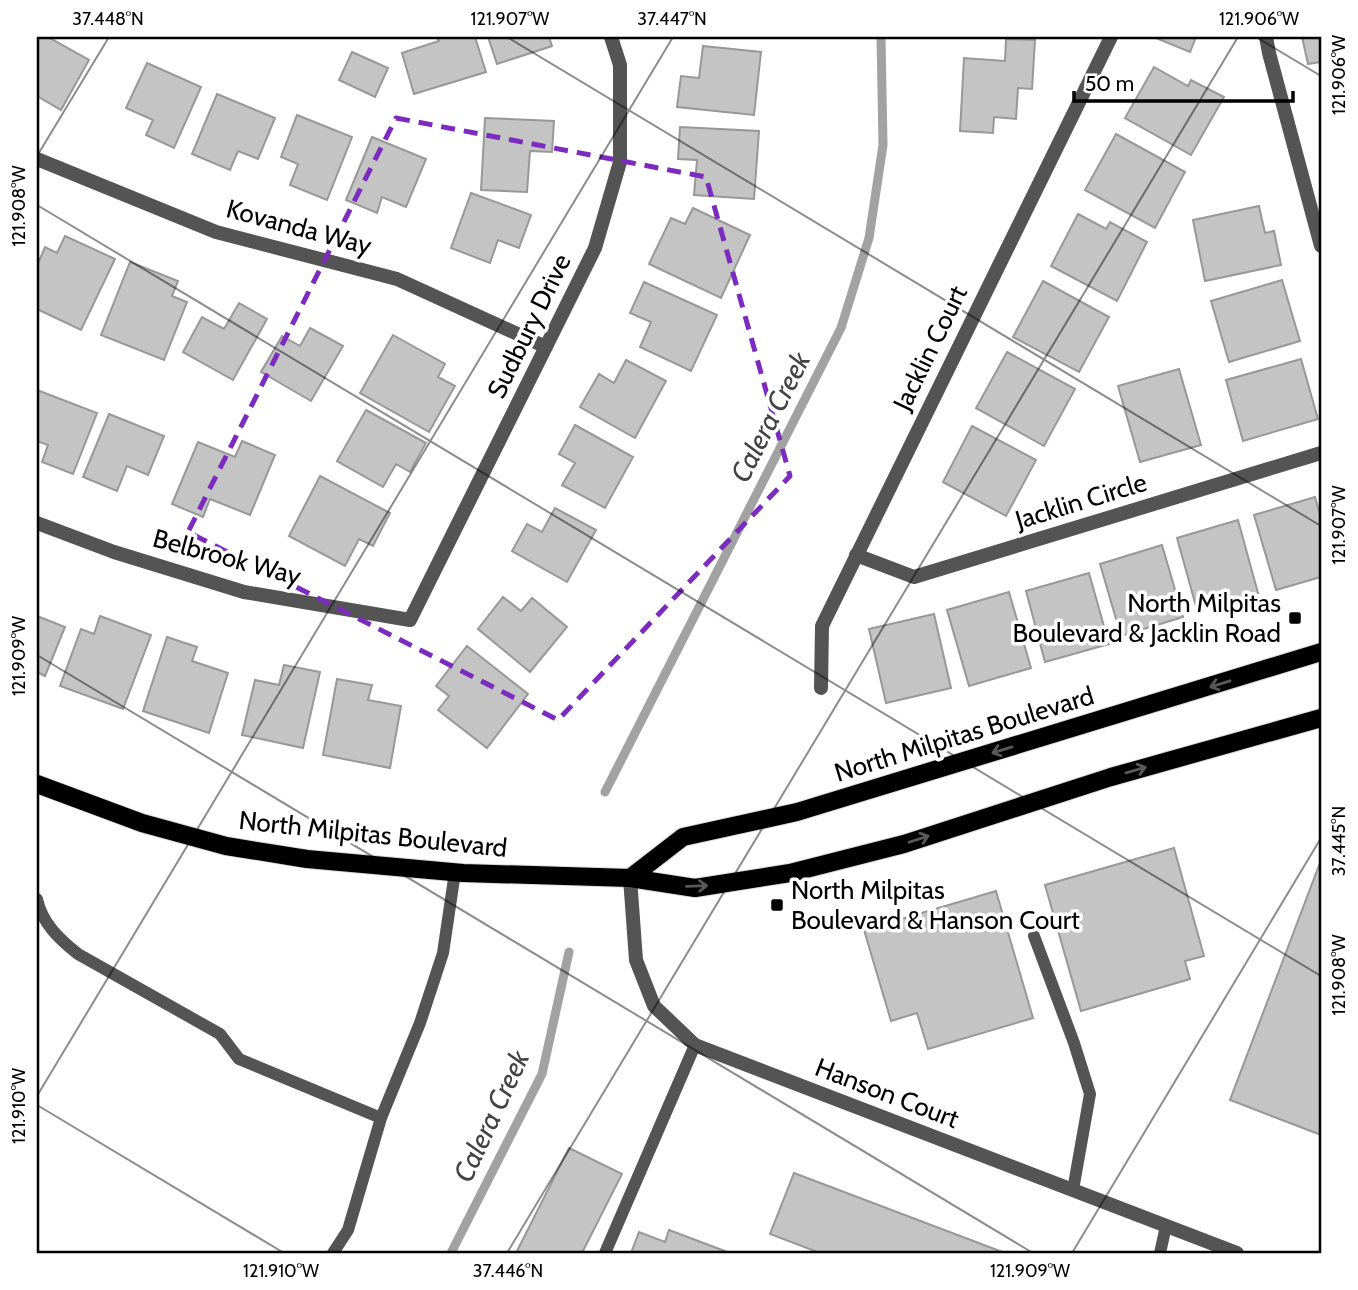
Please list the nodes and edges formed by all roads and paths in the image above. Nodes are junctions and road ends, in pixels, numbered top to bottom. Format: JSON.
{"nodes":[{"id":1,"x":611,"y":37,"type":"edge"},
{"id":2,"x":1111,"y":37,"type":"edge"},
{"id":3,"x":1266,"y":37,"type":"edge"},
{"id":4,"x":37,"y":159,"type":"edge"},
{"id":5,"x":1321,"y":246,"type":"edge"},
{"id":6,"x":546,"y":347,"type":"junction"},
{"id":7,"x":1321,"y":453,"type":"edge"},
{"id":8,"x":37,"y":523,"type":"edge"},
{"id":9,"x":856,"y":555,"type":"junction"},
{"id":10,"x":410,"y":620,"type":"joint"},
{"id":11,"x":1321,"y":652,"type":"edge"},
{"id":12,"x":821,"y":688,"type":"dead end"},
{"id":13,"x":1321,"y":718,"type":"edge"},
{"id":14,"x":37,"y":784,"type":"edge"},
{"id":15,"x":455,"y":872,"type":"junction"},
{"id":16,"x":630,"y":878,"type":"junction"},
{"id":17,"x":37,"y":899,"type":"edge"},
{"id":18,"x":1034,"y":936,"type":"dead end"},
{"id":19,"x":695,"y":1045,"type":"junction"},
{"id":20,"x":381,"y":1118,"type":"junction"},
{"id":21,"x":1073,"y":1190,"type":"junction"},
{"id":22,"x":1167,"y":1226,"type":"junction"},
{"id":23,"x":333,"y":1253,"type":"edge"},
{"id":24,"x":605,"y":1253,"type":"edge"},
{"id":25,"x":1160,"y":1253,"type":"edge"},
{"id":26,"x":1237,"y":1253,"type":"edge"}],
"edges":[{"from":1,"to":6,"type":"street","name":"Sudbury Drive"},
{"from":2,"to":9,"type":"street","name":"Jacklin Court"},
{"from":3,"to":5,"type":"street"},
{"from":4,"to":6,"type":"street","name":"Kovanda Way"},
{"from":6,"to":10,"type":"street","name":"Sudbury Drive"},
{"from":7,"to":9,"type":"street","name":"Jacklin Circle"},
{"from":8,"to":10,"type":"street","name":"Belbrook Way"},
{"from":9,"to":12,"type":"street","name":"Jacklin Court"},
{"from":11,"to":16,"type":"main road","name":"North Milpitas Boulevard","one_way":true},
{"from":16,"to":13,"type":"main road","name":"North Milpitas Boulevard","one_way":true},
{"from":14,"to":15,"type":"main road","name":"North Milpitas Boulevard"},
{"from":15,"to":16,"type":"main road","name":"North Milpitas Boulevard"},
{"from":15,"to":20,"type":"lane"},
{"from":16,"to":19,"type":"street","name":"Hanson Court"},
{"from":17,"to":20,"type":"lane"},
{"from":18,"to":21,"type":"lane"},
{"from":19,"to":21,"type":"street","name":"Hanson Court"},
{"from":19,"to":24,"type":"lane"},
{"from":20,"to":23,"type":"lane"},
{"from":21,"to":22,"type":"street","name":"Hanson Court"},
{"from":22,"to":25,"type":"lane"},
{"from":22,"to":26,"type":"street","name":"Hanson Court"}]}
